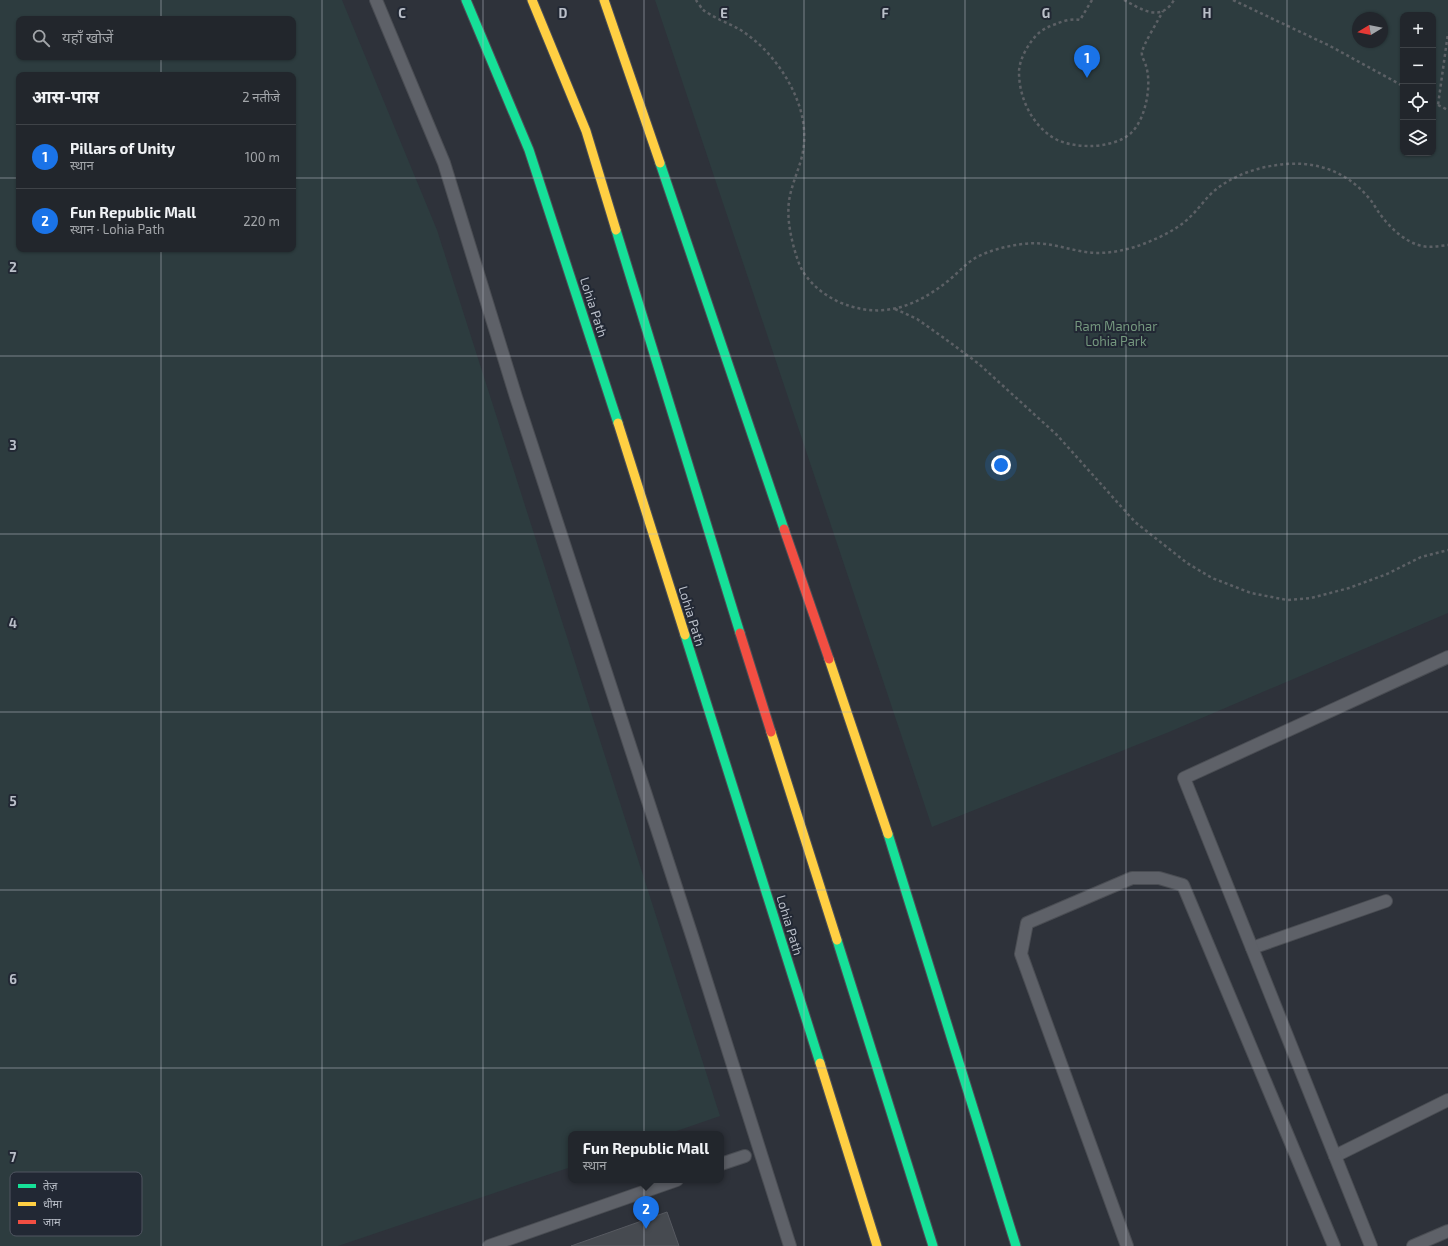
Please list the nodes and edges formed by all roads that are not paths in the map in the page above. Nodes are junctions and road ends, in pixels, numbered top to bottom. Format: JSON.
{"nodes":[{"id":1,"x":376,"y":0,"type":"edge"},
{"id":2,"x":466,"y":0,"type":"edge"},
{"id":3,"x":532,"y":0,"type":"edge"},
{"id":4,"x":604,"y":0,"type":"edge"},
{"id":5,"x":1448,"y":657,"type":"edge"},
{"id":6,"x":1386,"y":901,"type":"dead end"},
{"id":7,"x":1252,"y":948,"type":"junction"},
{"id":8,"x":1448,"y":1100,"type":"edge"},
{"id":9,"x":745,"y":1156,"type":"dead end"},
{"id":10,"x":1335,"y":1156,"type":"junction"},
{"id":11,"x":724,"y":1163,"type":"edge"},
{"id":12,"x":668,"y":1183,"type":"edge"},
{"id":13,"x":1448,"y":1231,"type":"edge"},
{"id":14,"x":490,"y":1246,"type":"edge"},
{"id":15,"x":790,"y":1246,"type":"edge"},
{"id":16,"x":877,"y":1246,"type":"edge"},
{"id":17,"x":933,"y":1246,"type":"edge"},
{"id":18,"x":1016,"y":1246,"type":"edge"},
{"id":19,"x":1127,"y":1246,"type":"edge"},
{"id":20,"x":1334,"y":1246,"type":"edge"},
{"id":21,"x":1371,"y":1246,"type":"edge"},
{"id":22,"x":1414,"y":1246,"type":"edge"}],
"edges":[{"from":1,"to":15,"type":"lane"},
{"from":2,"to":16,"type":"main road","name":"Lohia Path"},
{"from":3,"to":17,"type":"main road"},
{"from":4,"to":18,"type":"main road"},
{"from":5,"to":7,"type":"lane"},
{"from":6,"to":7,"type":"lane"},
{"from":7,"to":10,"type":"lane"},
{"from":8,"to":10,"type":"lane"},
{"from":9,"to":11,"type":"lane"},
{"from":10,"to":21,"type":"lane"},
{"from":12,"to":14,"type":"lane"},
{"from":13,"to":22,"type":"lane"},
{"from":19,"to":20,"type":"lane"}]}
